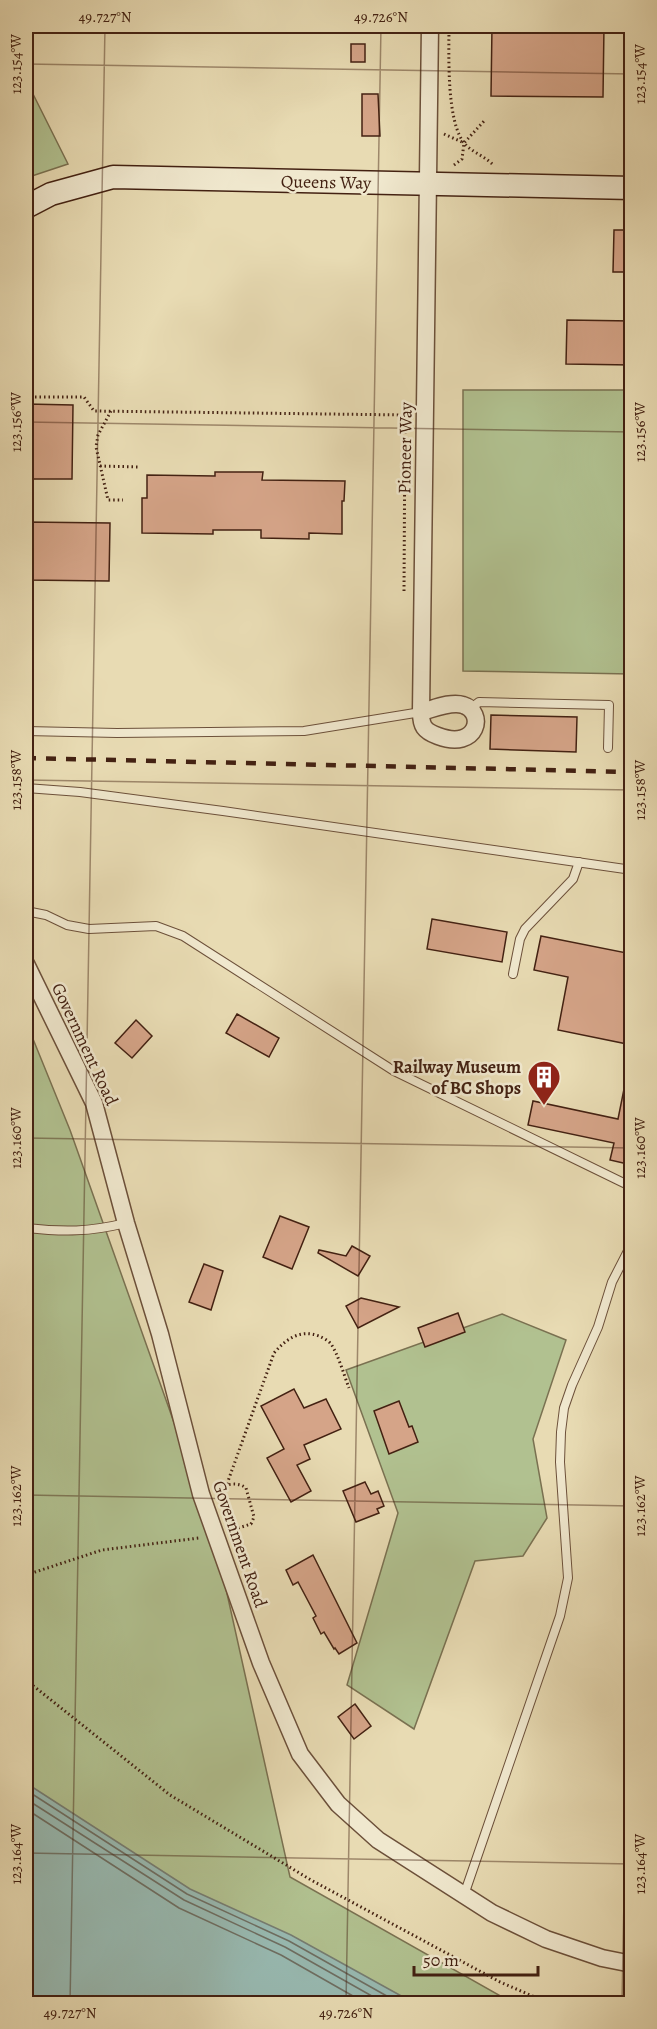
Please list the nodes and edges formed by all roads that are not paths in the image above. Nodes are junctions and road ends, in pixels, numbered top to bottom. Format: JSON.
{"nodes":[{"id":1,"x":430,"y":26,"type":"edge"},
{"id":2,"x":429,"y":184,"type":"junction"},
{"id":3,"x":632,"y":188,"type":"edge"},
{"id":4,"x":26,"y":207,"type":"edge"},
{"id":5,"x":470,"y":709,"type":"junction"},
{"id":6,"x":421,"y":712,"type":"junction"},
{"id":7,"x":26,"y":731,"type":"edge"},
{"id":8,"x":608,"y":748,"type":"dead end"},
{"id":9,"x":26,"y":788,"type":"edge"},
{"id":10,"x":579,"y":862,"type":"junction"},
{"id":11,"x":632,"y":870,"type":"edge"},
{"id":12,"x":26,"y":911,"type":"edge"},
{"id":13,"x":26,"y":964,"type":"edge"},
{"id":14,"x":513,"y":974,"type":"dead end"},
{"id":15,"x":632,"y":1187,"type":"edge"},
{"id":16,"x":126,"y":1223,"type":"junction"},
{"id":17,"x":26,"y":1228,"type":"edge"},
{"id":18,"x":632,"y":1243,"type":"edge"},
{"id":19,"x":464,"y":1895,"type":"junction"},
{"id":20,"x":632,"y":1964,"type":"edge"}],
"edges":[{"from":1,"to":2,"type":"street","name":"Pioneer Way"},
{"from":2,"to":3,"type":"street","name":"Queens Way"},
{"from":2,"to":4,"type":"street","name":"Queens Way"},
{"from":2,"to":6,"type":"street","name":"Pioneer Way"},
{"from":5,"to":6,"type":"street"},
{"from":5,"to":6,"type":"street"},
{"from":5,"to":8,"type":"lane"},
{"from":6,"to":7,"type":"lane"},
{"from":9,"to":10,"type":"lane"},
{"from":10,"to":11,"type":"lane"},
{"from":10,"to":14,"type":"lane"},
{"from":12,"to":15,"type":"lane"},
{"from":13,"to":16,"type":"street","name":"Government Road"},
{"from":16,"to":17,"type":"lane"},
{"from":16,"to":19,"type":"street","name":"Government Road"},
{"from":18,"to":19,"type":"lane"},
{"from":19,"to":20,"type":"street","name":"Government Road"}]}
